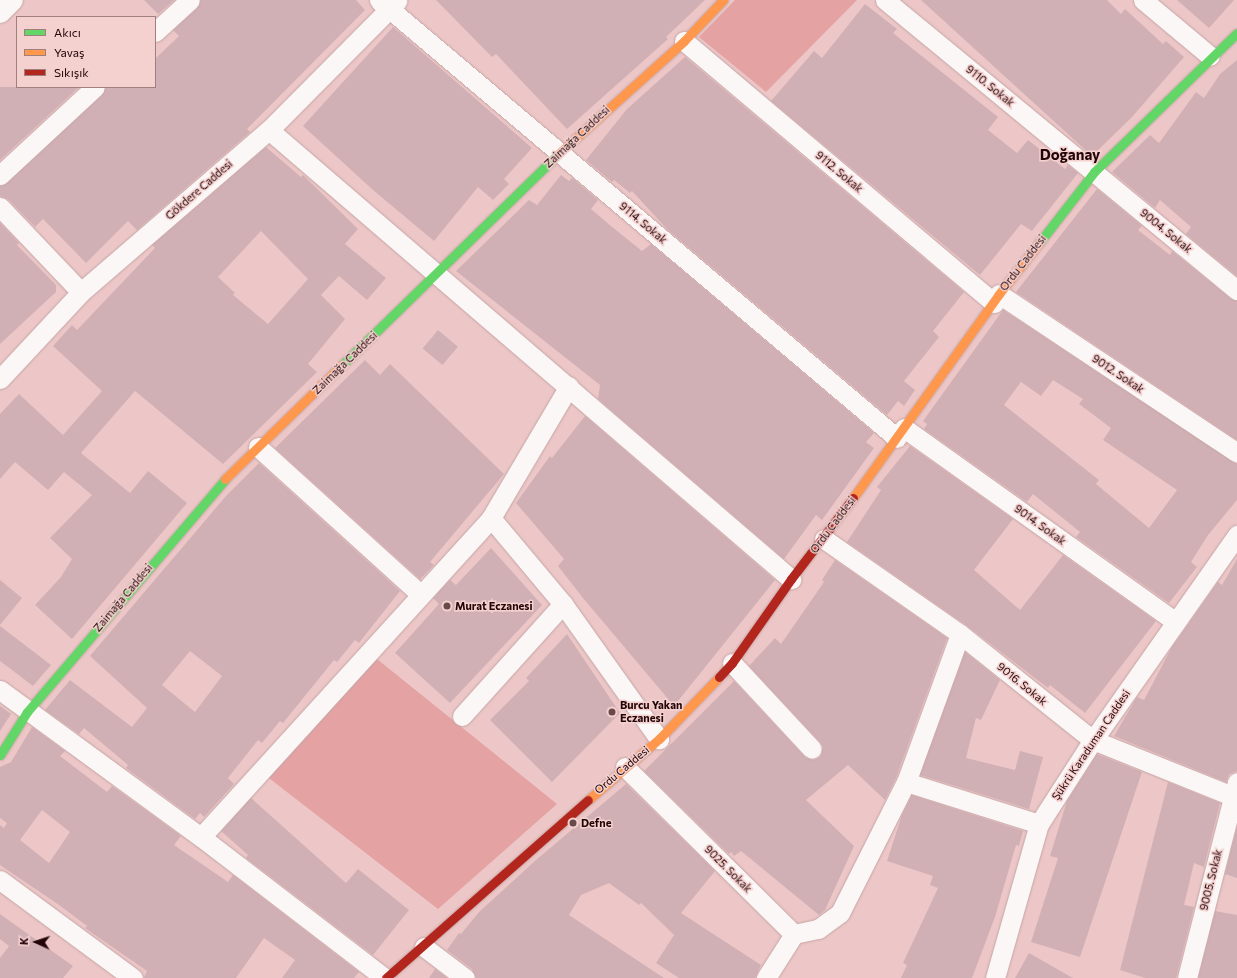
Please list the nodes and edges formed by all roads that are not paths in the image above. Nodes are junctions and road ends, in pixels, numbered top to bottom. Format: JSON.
{"nodes":[{"id":1,"x":14,"y":0,"type":"edge"},
{"id":2,"x":190,"y":0,"type":"edge"},
{"id":3,"x":723,"y":0,"type":"edge"},
{"id":4,"x":885,"y":0,"type":"edge"},
{"id":5,"x":1143,"y":0,"type":"edge"},
{"id":6,"x":388,"y":3,"type":"edge"},
{"id":7,"x":0,"y":13,"type":"edge"},
{"id":8,"x":156,"y":31,"type":"edge"},
{"id":9,"x":1237,"y":33,"type":"edge"},
{"id":10,"x":684,"y":41,"type":"junction"},
{"id":11,"x":1210,"y":56,"type":"junction"},
{"id":12,"x":95,"y":88,"type":"edge"},
{"id":13,"x":269,"y":130,"type":"junction"},
{"id":14,"x":559,"y":153,"type":"junction"},
{"id":15,"x":1094,"y":172,"type":"junction"},
{"id":16,"x":0,"y":175,"type":"edge"},
{"id":17,"x":0,"y":207,"type":"edge"},
{"id":18,"x":436,"y":275,"type":"junction"},
{"id":19,"x":1237,"y":290,"type":"edge"},
{"id":20,"x":81,"y":292,"type":"junction"},
{"id":21,"x":996,"y":299,"type":"junction"},
{"id":22,"x":0,"y":379,"type":"edge"},
{"id":23,"x":569,"y":386,"type":"junction"},
{"id":24,"x":900,"y":433,"type":"junction"},
{"id":25,"x":258,"y":447,"type":"junction"},
{"id":26,"x":1237,"y":453,"type":"edge"},
{"id":27,"x":491,"y":518,"type":"junction"},
{"id":28,"x":1237,"y":535,"type":"edge"},
{"id":29,"x":824,"y":539,"type":"junction"},
{"id":30,"x":792,"y":579,"type":"junction"},
{"id":31,"x":421,"y":595,"type":"junction"},
{"id":32,"x":564,"y":604,"type":"junction"},
{"id":33,"x":1175,"y":622,"type":"junction"},
{"id":34,"x":960,"y":634,"type":"junction"},
{"id":35,"x":732,"y":663,"type":"junction"},
{"id":36,"x":0,"y":690,"type":"edge"},
{"id":37,"x":27,"y":712,"type":"junction"},
{"id":38,"x":462,"y":716,"type":"dead end"},
{"id":39,"x":659,"y":739,"type":"junction"},
{"id":40,"x":1093,"y":740,"type":"junction"},
{"id":41,"x":812,"y":749,"type":"dead end"},
{"id":42,"x":0,"y":755,"type":"edge"},
{"id":43,"x":624,"y":767,"type":"junction"},
{"id":44,"x":906,"y":782,"type":"junction"},
{"id":45,"x":1235,"y":792,"type":"edge"},
{"id":46,"x":1039,"y":824,"type":"junction"},
{"id":47,"x":201,"y":837,"type":"junction"},
{"id":48,"x":0,"y":880,"type":"edge"},
{"id":49,"x":794,"y":934,"type":"junction"},
{"id":50,"x":424,"y":947,"type":"junction"},
{"id":51,"x":133,"y":978,"type":"edge"},
{"id":52,"x":386,"y":978,"type":"edge"},
{"id":53,"x":465,"y":978,"type":"edge"},
{"id":54,"x":766,"y":978,"type":"edge"},
{"id":55,"x":995,"y":978,"type":"edge"},
{"id":56,"x":1187,"y":978,"type":"edge"}],
"edges":[{"from":1,"to":7,"type":"street"},
{"from":2,"to":8,"type":"street"},
{"from":3,"to":10,"type":"main road","name":"Zaimağa Caddesi"},
{"from":4,"to":15,"type":"street","name":"9110. Sokak"},
{"from":5,"to":11,"type":"street"},
{"from":6,"to":13,"type":"street","name":"Gökdere Caddesi"},
{"from":6,"to":14,"type":"street","name":"9114. Sokak"},
{"from":9,"to":11,"type":"main road","name":"Ordu Caddesi"},
{"from":10,"to":14,"type":"main road","name":"Zaimağa Caddesi"},
{"from":10,"to":21,"type":"street","name":"9112. Sokak"},
{"from":11,"to":15,"type":"main road","name":"Ordu Caddesi"},
{"from":12,"to":16,"type":"street"},
{"from":13,"to":18,"type":"street"},
{"from":13,"to":20,"type":"street","name":"Gökdere Caddesi"},
{"from":14,"to":18,"type":"main road","name":"Zaimağa Caddesi"},
{"from":14,"to":24,"type":"street","name":"9114. Sokak"},
{"from":15,"to":19,"type":"street","name":"9004. Sokak"},
{"from":15,"to":21,"type":"main road","name":"Ordu Caddesi"},
{"from":17,"to":20,"type":"street"},
{"from":18,"to":23,"type":"street"},
{"from":18,"to":25,"type":"main road","name":"Zaimağa Caddesi"},
{"from":20,"to":22,"type":"street","name":"Gökdere Caddesi"},
{"from":21,"to":24,"type":"main road","name":"Ordu Caddesi"},
{"from":21,"to":26,"type":"street","name":"9012. Sokak"},
{"from":23,"to":27,"type":"street"},
{"from":23,"to":30,"type":"street"},
{"from":24,"to":29,"type":"main road","name":"Ordu Caddesi"},
{"from":24,"to":33,"type":"street","name":"9014. Sokak"},
{"from":25,"to":31,"type":"street"},
{"from":25,"to":37,"type":"main road","name":"Zaimağa Caddesi"},
{"from":27,"to":31,"type":"street"},
{"from":27,"to":32,"type":"street"},
{"from":28,"to":33,"type":"street","name":"Şükrü Karaduman Caddesi"},
{"from":29,"to":30,"type":"main road","name":"Ordu Caddesi"},
{"from":29,"to":34,"type":"street","name":"9016. Sokak"},
{"from":30,"to":35,"type":"main road","name":"Ordu Caddesi"},
{"from":31,"to":47,"type":"street"},
{"from":32,"to":38,"type":"street"},
{"from":32,"to":39,"type":"street"},
{"from":33,"to":40,"type":"street","name":"Şükrü Karaduman Caddesi"},
{"from":34,"to":40,"type":"street","name":"9016. Sokak"},
{"from":34,"to":44,"type":"street"},
{"from":35,"to":39,"type":"main road","name":"Ordu Caddesi"},
{"from":35,"to":41,"type":"street"},
{"from":36,"to":37,"type":"street"},
{"from":37,"to":42,"type":"main road","name":"Zaimağa Caddesi"},
{"from":37,"to":47,"type":"street"},
{"from":39,"to":43,"type":"main road","name":"Ordu Caddesi"},
{"from":40,"to":45,"type":"street","name":"9016. Sokak"},
{"from":40,"to":46,"type":"street","name":"Şükrü Karaduman Caddesi"},
{"from":43,"to":49,"type":"street","name":"9025. Sokak"},
{"from":43,"to":50,"type":"main road","name":"Ordu Caddesi"},
{"from":44,"to":46,"type":"street"},
{"from":44,"to":49,"type":"street"},
{"from":45,"to":56,"type":"street","name":"9005. Sokak"},
{"from":46,"to":55,"type":"street","name":"Şükrü Karaduman Caddesi"},
{"from":47,"to":52,"type":"street"},
{"from":48,"to":51,"type":"street"},
{"from":49,"to":54,"type":"street"},
{"from":50,"to":52,"type":"main road","name":"Ordu Caddesi"},
{"from":50,"to":53,"type":"street"}]}
